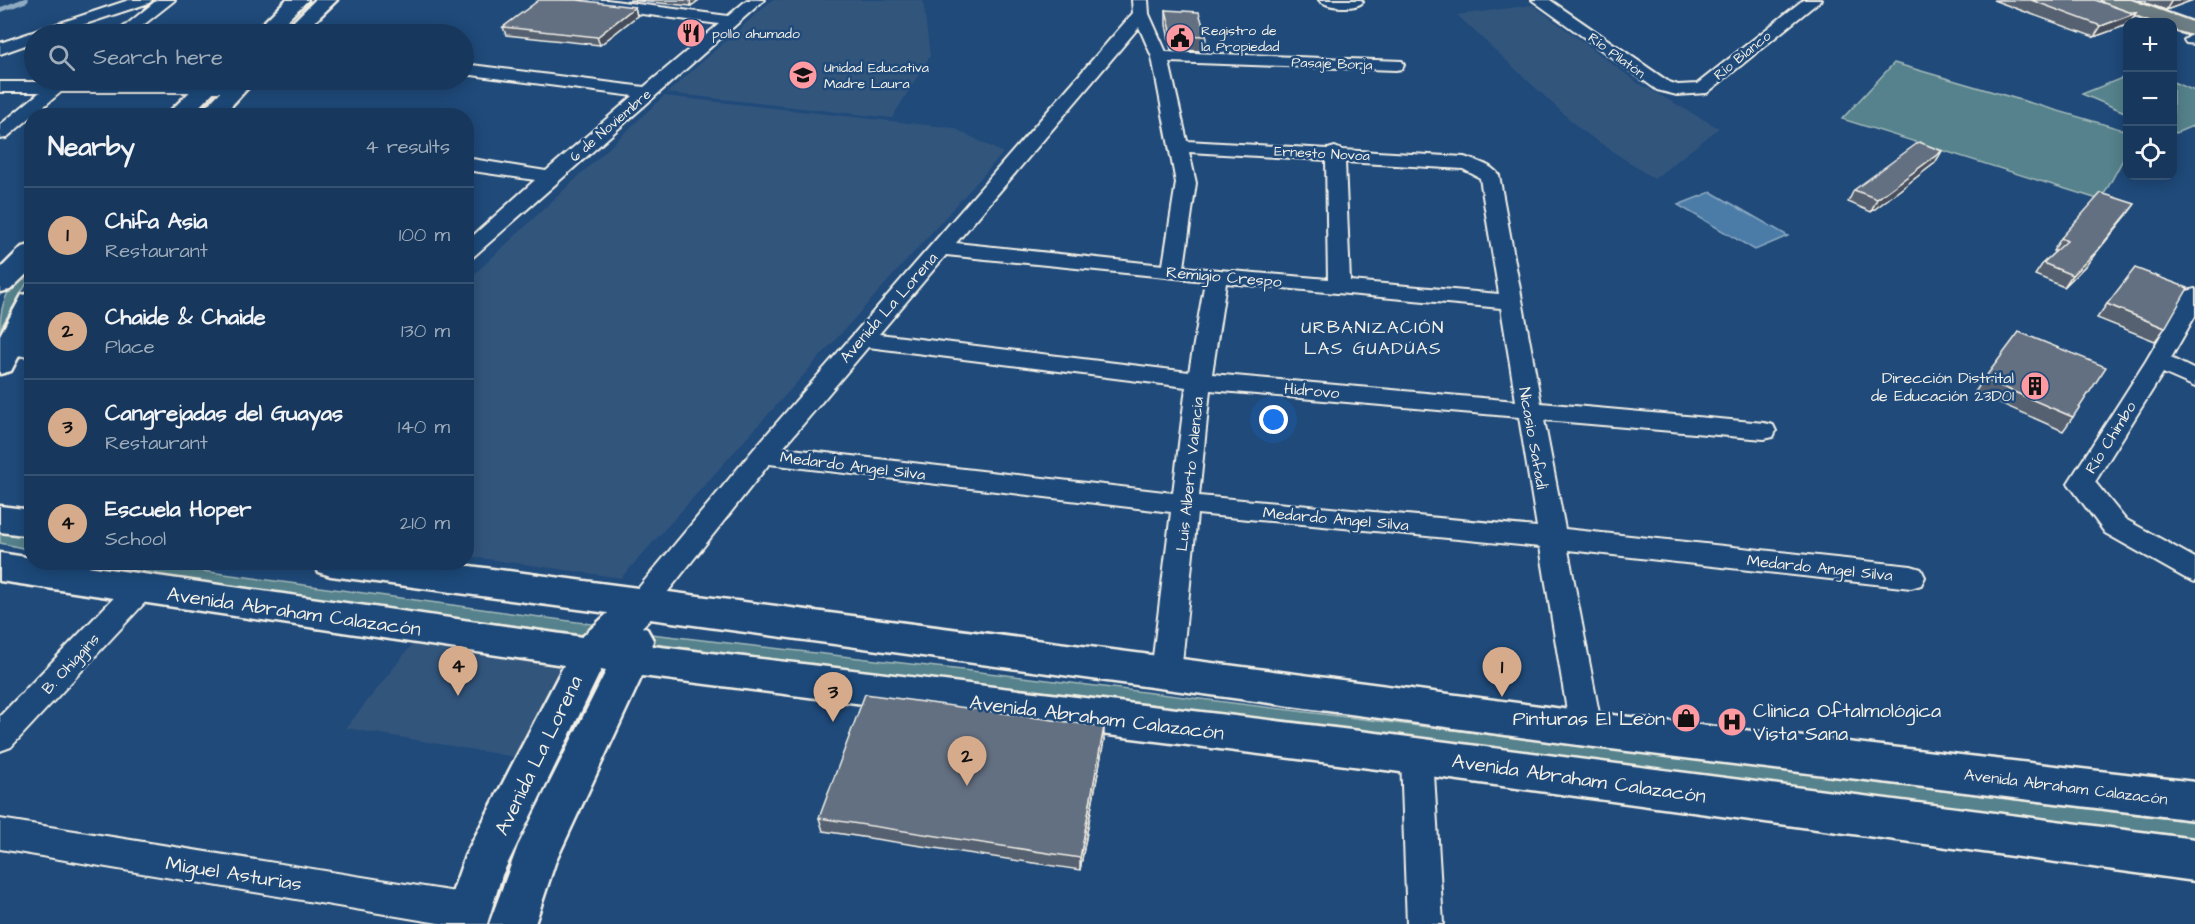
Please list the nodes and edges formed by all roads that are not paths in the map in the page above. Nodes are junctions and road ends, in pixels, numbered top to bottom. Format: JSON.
{"nodes":[{"id":1,"x":144,"y":0,"type":"edge"},
{"id":2,"x":167,"y":0,"type":"edge"},
{"id":3,"x":298,"y":0,"type":"edge"},
{"id":4,"x":327,"y":0,"type":"edge"},
{"id":5,"x":572,"y":0,"type":"edge"},
{"id":6,"x":756,"y":0,"type":"edge"},
{"id":7,"x":1327,"y":0,"type":"edge"},
{"id":8,"x":1540,"y":0,"type":"edge"},
{"id":9,"x":1813,"y":0,"type":"edge"},
{"id":10,"x":2112,"y":0,"type":"edge"},
{"id":11,"x":1355,"y":2,"type":"dead end"},
{"id":12,"x":2091,"y":4,"type":"edge"},
{"id":13,"x":1141,"y":7,"type":"edge"},
{"id":14,"x":2131,"y":18,"type":"edge"},
{"id":15,"x":732,"y":21,"type":"junction"},
{"id":16,"x":71,"y":24,"type":"edge"},
{"id":17,"x":136,"y":24,"type":"edge"},
{"id":18,"x":273,"y":24,"type":"edge"},
{"id":19,"x":302,"y":24,"type":"edge"},
{"id":20,"x":2177,"y":34,"type":"edge"},
{"id":21,"x":2194,"y":37,"type":"edge"},
{"id":22,"x":24,"y":41,"type":"edge"},
{"id":23,"x":0,"y":49,"type":"edge"},
{"id":24,"x":1160,"y":57,"type":"junction"},
{"id":25,"x":1396,"y":65,"type":"dead end"},
{"id":26,"x":474,"y":70,"type":"edge"},
{"id":27,"x":24,"y":85,"type":"edge"},
{"id":28,"x":0,"y":87,"type":"edge"},
{"id":29,"x":1701,"y":89,"type":"joint"},
{"id":30,"x":54,"y":90,"type":"edge"},
{"id":31,"x":203,"y":90,"type":"edge"},
{"id":32,"x":234,"y":90,"type":"edge"},
{"id":33,"x":647,"y":93,"type":"junction"},
{"id":34,"x":32,"y":108,"type":"edge"},
{"id":35,"x":184,"y":108,"type":"edge"},
{"id":36,"x":216,"y":108,"type":"edge"},
{"id":37,"x":24,"y":115,"type":"edge"},
{"id":38,"x":0,"y":134,"type":"edge"},
{"id":39,"x":1179,"y":146,"type":"junction"},
{"id":40,"x":1335,"y":153,"type":"junction"},
{"id":41,"x":1464,"y":163,"type":"joint"},
{"id":42,"x":474,"y":165,"type":"edge"},
{"id":43,"x":550,"y":177,"type":"junction"},
{"id":44,"x":474,"y":246,"type":"edge"},
{"id":45,"x":939,"y":248,"type":"junction"},
{"id":46,"x":24,"y":261,"type":"edge"},
{"id":47,"x":1173,"y":272,"type":"junction"},
{"id":48,"x":1217,"y":275,"type":"junction"},
{"id":49,"x":0,"y":284,"type":"edge"},
{"id":50,"x":1339,"y":285,"type":"junction"},
{"id":51,"x":2195,"y":296,"type":"edge"},
{"id":52,"x":1510,"y":302,"type":"junction"},
{"id":53,"x":24,"y":323,"type":"edge"},
{"id":54,"x":861,"y":339,"type":"junction"},
{"id":55,"x":13,"y":354,"type":"edge"},
{"id":56,"x":2158,"y":361,"type":"junction"},
{"id":57,"x":2195,"y":379,"type":"edge"},
{"id":58,"x":1199,"y":381,"type":"junction"},
{"id":59,"x":1529,"y":408,"type":"junction"},
{"id":60,"x":1764,"y":431,"type":"dead end"},
{"id":61,"x":763,"y":454,"type":"junction"},
{"id":62,"x":1187,"y":504,"type":"junction"},
{"id":63,"x":0,"y":519,"type":"edge"},
{"id":64,"x":24,"y":522,"type":"edge"},
{"id":65,"x":1551,"y":538,"type":"junction"},
{"id":66,"x":0,"y":567,"type":"edge"},
{"id":67,"x":387,"y":570,"type":"edge"},
{"id":68,"x":2195,"y":571,"type":"edge"},
{"id":69,"x":1911,"y":577,"type":"dead end"},
{"id":70,"x":140,"y":589,"type":"junction"},
{"id":71,"x":641,"y":606,"type":"junction"},
{"id":72,"x":590,"y":653,"type":"junction"},
{"id":73,"x":631,"y":658,"type":"junction"},
{"id":74,"x":1166,"y":673,"type":"junction"},
{"id":75,"x":1586,"y":729,"type":"junction"},
{"id":76,"x":0,"y":737,"type":"edge"},
{"id":77,"x":1417,"y":757,"type":"junction"},
{"id":78,"x":2195,"y":801,"type":"edge"},
{"id":79,"x":0,"y":834,"type":"edge"},
{"id":80,"x":2195,"y":860,"type":"edge"},
{"id":81,"x":466,"y":918,"type":"edge"},
{"id":82,"x":512,"y":924,"type":"edge"},
{"id":83,"x":1425,"y":924,"type":"edge"}],
"edges":[{"from":1,"to":16,"type":"street"},
{"from":2,"to":17,"type":"street"},
{"from":3,"to":18,"type":"main road"},
{"from":4,"to":19,"type":"main road"},
{"from":5,"to":15,"type":"street"},
{"from":6,"to":15,"type":"street","name":"6 de Noviembre"},
{"from":7,"to":11,"type":"street"},
{"from":8,"to":29,"type":"street","name":"Río Pilatón"},
{"from":9,"to":29,"type":"street","name":"Río Blanco"},
{"from":10,"to":21,"type":"main road"},
{"from":12,"to":14,"type":"main road"},
{"from":13,"to":24,"type":"street"},
{"from":13,"to":45,"type":"street","name":"Avenida La Lorena"},
{"from":15,"to":33,"type":"street","name":"6 de Noviembre"},
{"from":20,"to":21,"type":"main road"},
{"from":22,"to":23,"type":"street"},
{"from":24,"to":25,"type":"street","name":"Pasaje Borja"},
{"from":24,"to":39,"type":"street"},
{"from":26,"to":33,"type":"street"},
{"from":27,"to":28,"type":"street"},
{"from":30,"to":34,"type":"street"},
{"from":31,"to":35,"type":"main road"},
{"from":32,"to":36,"type":"main road"},
{"from":33,"to":43,"type":"street","name":"6 de Noviembre"},
{"from":37,"to":38,"type":"street"},
{"from":39,"to":40,"type":"street","name":"Ernesto Novoa"},
{"from":39,"to":47,"type":"street"},
{"from":40,"to":41,"type":"street","name":"Ernesto Novoa"},
{"from":40,"to":50,"type":"street"},
{"from":41,"to":52,"type":"street","name":"Nicasio Safadi"},
{"from":42,"to":43,"type":"street"},
{"from":43,"to":44,"type":"street","name":"6 de Noviembre"},
{"from":45,"to":47,"type":"street","name":"Remigio Crespo"},
{"from":45,"to":54,"type":"street","name":"Avenida La Lorena"},
{"from":46,"to":49,"type":"main road"},
{"from":47,"to":48,"type":"street","name":"Remigio Crespo"},
{"from":48,"to":50,"type":"street","name":"Remigio Crespo"},
{"from":48,"to":58,"type":"street","name":"Luis Alberto Valencia"},
{"from":50,"to":52,"type":"street","name":"Remigio Crespo"},
{"from":51,"to":56,"type":"street","name":"Río Chimbo"},
{"from":52,"to":59,"type":"street","name":"Nicasio Safadi"},
{"from":53,"to":55,"type":"main road"},
{"from":54,"to":58,"type":"street","name":"Hidrovo"},
{"from":54,"to":61,"type":"street","name":"Avenida La Lorena"},
{"from":56,"to":57,"type":"street"},
{"from":56,"to":68,"type":"street","name":"Río Chimbo"},
{"from":58,"to":59,"type":"street","name":"Hidrovo"},
{"from":58,"to":62,"type":"street","name":"Luis Alberto Valencia"},
{"from":59,"to":60,"type":"street","name":"Hidrovo"},
{"from":59,"to":65,"type":"street","name":"Nicasio Safadi"},
{"from":61,"to":62,"type":"street","name":"Medardo Angel Silva"},
{"from":61,"to":71,"type":"street","name":"Avenida La Lorena"},
{"from":62,"to":65,"type":"street","name":"Medardo Angel Silva"},
{"from":62,"to":74,"type":"street","name":"Luis Alberto Valencia"},
{"from":63,"to":64,"type":"main road"},
{"from":65,"to":69,"type":"street","name":"Medardo Angel Silva"},
{"from":65,"to":75,"type":"street","name":"Nicasio Safadi"},
{"from":66,"to":70,"type":"main road","name":"Avenida Abraham Calazacón"},
{"from":67,"to":71,"type":"main road","name":"Avenida Abraham Calazacón"},
{"from":70,"to":72,"type":"main road","name":"Avenida Abraham Calazacón"},
{"from":70,"to":76,"type":"street","name":"B. Ohiggins"},
{"from":71,"to":72,"type":"main road","name":"Avenida La Lorena"},
{"from":71,"to":73,"type":"main road","name":"Avenida La Lorena"},
{"from":71,"to":74,"type":"main road","name":"Avenida Abraham Calazacón"},
{"from":72,"to":73,"type":"main road","name":"Avenida Abraham Calazacón"},
{"from":72,"to":81,"type":"main road","name":"Avenida La Lorena"},
{"from":73,"to":77,"type":"main road","name":"Avenida Abraham Calazacón"},
{"from":73,"to":82,"type":"main road","name":"Avenida La Lorena"},
{"from":74,"to":75,"type":"main road","name":"Avenida Abraham Calazacón"},
{"from":75,"to":78,"type":"main road","name":"Avenida Abraham Calazacón"},
{"from":77,"to":80,"type":"main road","name":"Avenida Abraham Calazacón"},
{"from":77,"to":83,"type":"street"},
{"from":79,"to":81,"type":"street","name":"Miguel Asturias"}]}
